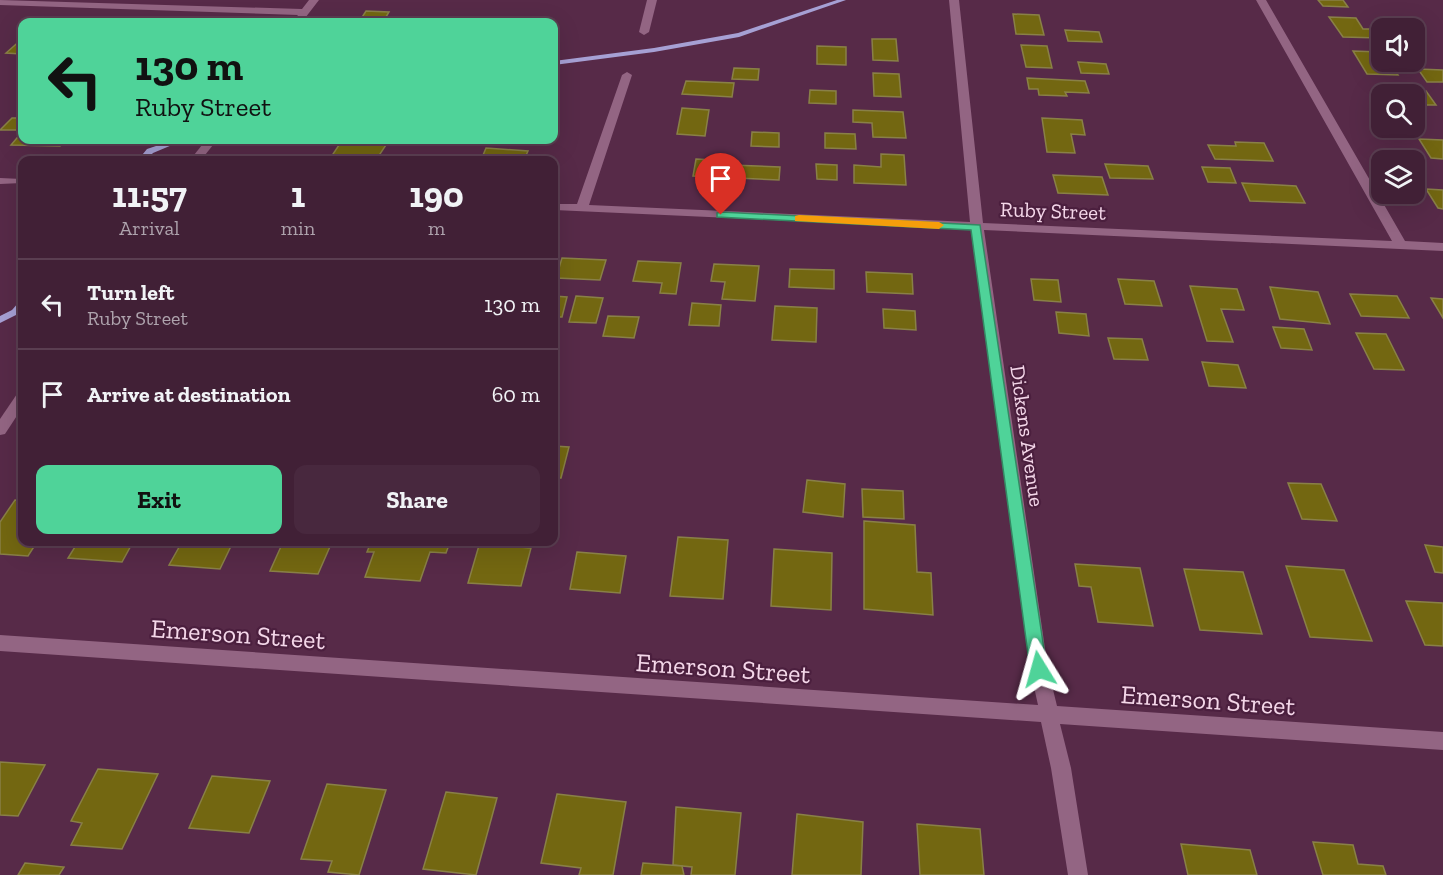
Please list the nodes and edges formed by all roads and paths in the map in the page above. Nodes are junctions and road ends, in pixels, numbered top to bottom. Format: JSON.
{"nodes":[{"id":1,"x":314,"y":0,"type":"edge"},
{"id":2,"x":652,"y":0,"type":"edge"},
{"id":3,"x":954,"y":0,"type":"edge"},
{"id":4,"x":1262,"y":0,"type":"edge"},
{"id":5,"x":0,"y":2,"type":"edge"},
{"id":6,"x":305,"y":12,"type":"junction"},
{"id":7,"x":300,"y":18,"type":"edge"},
{"id":8,"x":644,"y":32,"type":"dead end"},
{"id":9,"x":627,"y":75,"type":"dead end"},
{"id":10,"x":208,"y":144,"type":"edge"},
{"id":11,"x":198,"y":156,"type":"edge"},
{"id":12,"x":0,"y":181,"type":"edge"},
{"id":13,"x":18,"y":181,"type":"dead end"},
{"id":14,"x":558,"y":207,"type":"edge"},
{"id":15,"x":582,"y":208,"type":"junction"},
{"id":16,"x":976,"y":227,"type":"junction"},
{"id":17,"x":1401,"y":245,"type":"junction"},
{"id":18,"x":1443,"y":247,"type":"edge"},
{"id":19,"x":18,"y":404,"type":"edge"},
{"id":20,"x":0,"y":430,"type":"edge"},
{"id":21,"x":0,"y":643,"type":"edge"},
{"id":22,"x":1050,"y":716,"type":"junction"},
{"id":23,"x":1443,"y":741,"type":"edge"},
{"id":24,"x":1078,"y":875,"type":"edge"}],
"edges":[{"from":1,"to":6,"type":"street"},
{"from":2,"to":8,"type":"street"},
{"from":3,"to":16,"type":"street","name":"Dickens Avenue"},
{"from":4,"to":17,"type":"street"},
{"from":5,"to":6,"type":"street"},
{"from":6,"to":7,"type":"street"},
{"from":9,"to":15,"type":"street"},
{"from":10,"to":11,"type":"street"},
{"from":12,"to":13,"type":"street"},
{"from":14,"to":15,"type":"street","name":"Ruby Street"},
{"from":15,"to":16,"type":"street","name":"Ruby Street"},
{"from":16,"to":17,"type":"street","name":"Ruby Street"},
{"from":16,"to":22,"type":"street","name":"Dickens Avenue"},
{"from":17,"to":18,"type":"street","name":"Ruby Street"},
{"from":19,"to":20,"type":"street"},
{"from":21,"to":22,"type":"street","name":"Emerson Street"},
{"from":22,"to":23,"type":"street","name":"Emerson Street"},
{"from":22,"to":24,"type":"street","name":"Dickens Avenue"}]}
